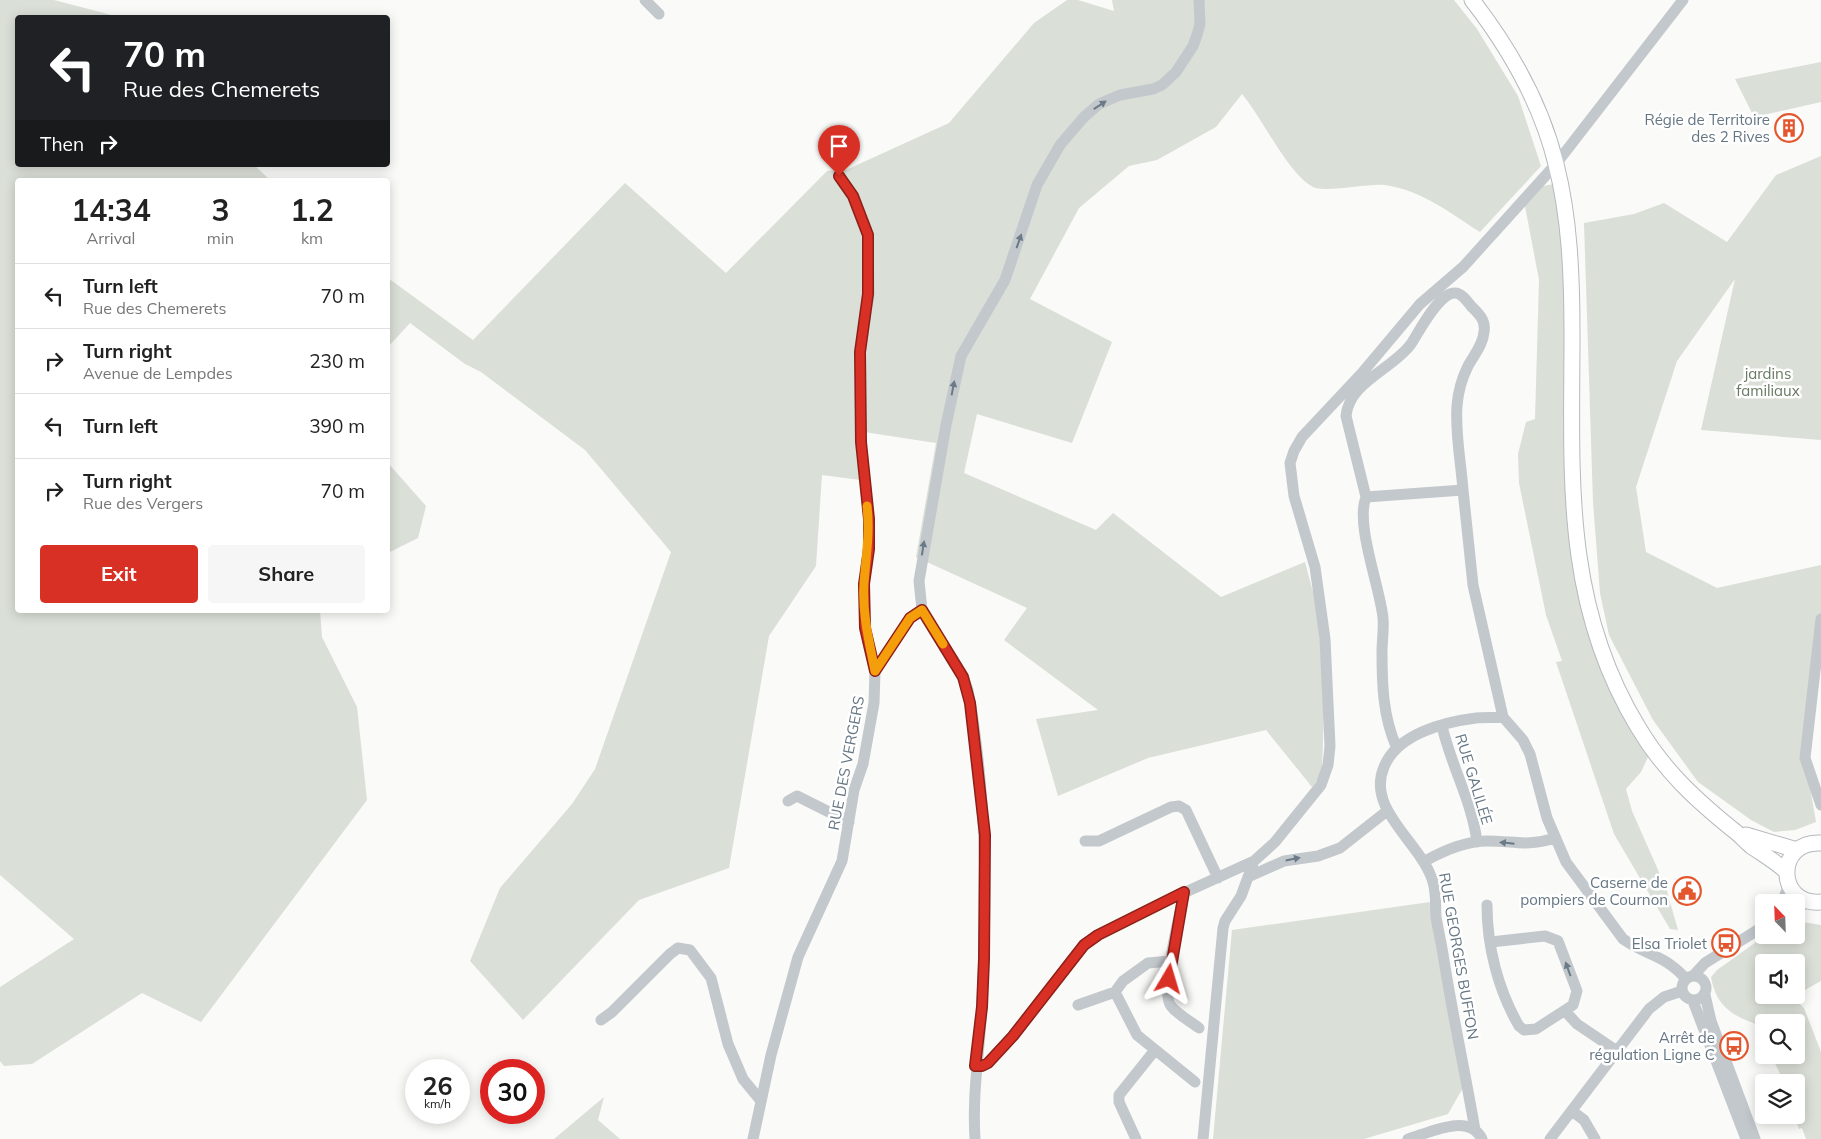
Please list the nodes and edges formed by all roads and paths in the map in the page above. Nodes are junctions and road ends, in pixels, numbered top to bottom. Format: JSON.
{"nodes":[{"id":1,"x":645,"y":0,"type":"edge"},
{"id":2,"x":1199,"y":0,"type":"edge"},
{"id":3,"x":1472,"y":0,"type":"edge"},
{"id":4,"x":1683,"y":0,"type":"edge"},
{"id":5,"x":659,"y":14,"type":"dead end"},
{"id":6,"x":1556,"y":164,"type":"junction"},
{"id":7,"x":839,"y":176,"type":"dead end"},
{"id":8,"x":1463,"y":490,"type":"junction"},
{"id":9,"x":1366,"y":497,"type":"junction"},
{"id":10,"x":922,"y":610,"type":"junction"},
{"id":11,"x":1821,"y":619,"type":"edge"},
{"id":12,"x":875,"y":671,"type":"junction"},
{"id":13,"x":1503,"y":717,"type":"junction"},
{"id":14,"x":1442,"y":726,"type":"junction"},
{"id":15,"x":1396,"y":746,"type":"junction"},
{"id":16,"x":788,"y":801,"type":"dead end"},
{"id":17,"x":1821,"y":806,"type":"edge"},
{"id":18,"x":1388,"y":811,"type":"junction"},
{"id":19,"x":850,"y":822,"type":"junction"},
{"id":20,"x":1737,"y":833,"type":"junction"},
{"id":21,"x":1555,"y":838,"type":"junction"},
{"id":22,"x":1820,"y":840,"type":"edge"},
{"id":23,"x":1085,"y":841,"type":"dead end"},
{"id":24,"x":1477,"y":842,"type":"junction"},
{"id":25,"x":1797,"y":850,"type":"junction"},
{"id":26,"x":1425,"y":861,"type":"junction"},
{"id":27,"x":1254,"y":862,"type":"junction"},
{"id":28,"x":1242,"y":867,"type":"junction"},
{"id":29,"x":1229,"y":872,"type":"junction"},
{"id":30,"x":1218,"y":878,"type":"junction"},
{"id":31,"x":1248,"y":878,"type":"junction"},
{"id":32,"x":1788,"y":878,"type":"junction"},
{"id":33,"x":1184,"y":892,"type":"junction"},
{"id":34,"x":1784,"y":894,"type":"edge"},
{"id":35,"x":1241,"y":896,"type":"junction"},
{"id":36,"x":1166,"y":901,"type":"junction"},
{"id":37,"x":1815,"y":902,"type":"edge"},
{"id":38,"x":1487,"y":905,"type":"dead end"},
{"id":39,"x":1178,"y":923,"type":"junction"},
{"id":40,"x":1755,"y":930,"type":"edge"},
{"id":41,"x":1491,"y":942,"type":"junction"},
{"id":42,"x":1170,"y":961,"type":"junction"},
{"id":43,"x":1694,"y":978,"type":"junction"},
{"id":44,"x":1682,"y":991,"type":"junction"},
{"id":45,"x":1115,"y":992,"type":"junction"},
{"id":46,"x":1705,"y":995,"type":"junction"},
{"id":47,"x":1693,"y":1001,"type":"junction"},
{"id":48,"x":1078,"y":1004,"type":"dead end"},
{"id":49,"x":1565,"y":1011,"type":"junction"},
{"id":50,"x":601,"y":1020,"type":"dead end"},
{"id":51,"x":1199,"y":1028,"type":"dead end"},
{"id":52,"x":1155,"y":1050,"type":"junction"},
{"id":53,"x":1617,"y":1051,"type":"junction"},
{"id":54,"x":975,"y":1066,"type":"junction"},
{"id":55,"x":1194,"y":1082,"type":"dead end"},
{"id":56,"x":761,"y":1101,"type":"junction"},
{"id":57,"x":1572,"y":1111,"type":"junction"},
{"id":58,"x":1478,"y":1134,"type":"edge"},
{"id":59,"x":753,"y":1139,"type":"edge"},
{"id":60,"x":975,"y":1139,"type":"edge"},
{"id":61,"x":1136,"y":1139,"type":"edge"},
{"id":62,"x":1203,"y":1139,"type":"edge"},
{"id":63,"x":1408,"y":1139,"type":"edge"},
{"id":64,"x":1550,"y":1139,"type":"edge"},
{"id":65,"x":1595,"y":1139,"type":"edge"},
{"id":66,"x":1746,"y":1139,"type":"edge"},
{"id":67,"x":1755,"y":1139,"type":"edge"}],
"edges":[{"from":1,"to":5,"type":"street"},
{"from":10,"to":2,"type":"street","one_way":true},
{"from":3,"to":6,"type":"main road"},
{"from":4,"to":6,"type":"street"},
{"from":6,"to":20,"type":"main road"},
{"from":6,"to":27,"type":"street"},
{"from":7,"to":12,"type":"street","name":"RUE DES VERGERS"},
{"from":8,"to":9,"type":"street"},
{"from":8,"to":9,"type":"street"},
{"from":8,"to":13,"type":"street"},
{"from":9,"to":15,"type":"street"},
{"from":10,"to":12,"type":"street"},
{"from":10,"to":54,"type":"street"},
{"from":11,"to":17,"type":"street"},
{"from":12,"to":19,"type":"street","name":"RUE DES VERGERS"},
{"from":13,"to":14,"type":"street"},
{"from":13,"to":21,"type":"street"},
{"from":14,"to":15,"type":"street"},
{"from":14,"to":24,"type":"street","name":"RUE GALILÉE"},
{"from":15,"to":18,"type":"street","name":"RUE GEORGES BUFFON"},
{"from":16,"to":19,"type":"street"},
{"from":18,"to":26,"type":"street","name":"RUE GEORGES BUFFON"},
{"from":31,"to":18,"type":"street","one_way":true},
{"from":19,"to":56,"type":"street","name":"RUE DES VERGERS"},
{"from":20,"to":25,"type":"main road"},
{"from":20,"to":32,"type":"main road"},
{"from":21,"to":24,"type":"street","one_way":true},
{"from":21,"to":43,"type":"street"},
{"from":22,"to":25,"type":"main road"},
{"from":23,"to":30,"type":"street"},
{"from":24,"to":26,"type":"street"},
{"from":25,"to":32,"type":"main road"},
{"from":26,"to":58,"type":"street","name":"RUE GEORGES BUFFON"},
{"from":27,"to":28,"type":"street"},
{"from":27,"to":31,"type":"street"},
{"from":28,"to":29,"type":"street"},
{"from":28,"to":31,"type":"street"},
{"from":29,"to":30,"type":"street"},
{"from":29,"to":35,"type":"street"},
{"from":30,"to":33,"type":"street"},
{"from":31,"to":35,"type":"street"},
{"from":32,"to":34,"type":"street"},
{"from":32,"to":37,"type":"main road"},
{"from":33,"to":36,"type":"street"},
{"from":33,"to":39,"type":"street"},
{"from":35,"to":62,"type":"street"},
{"from":36,"to":39,"type":"street"},
{"from":36,"to":54,"type":"street"},
{"from":38,"to":41,"type":"street"},
{"from":39,"to":42,"type":"street"},
{"from":40,"to":43,"type":"street"},
{"from":41,"to":49,"type":"street"},
{"from":49,"to":41,"type":"street","one_way":true},
{"from":42,"to":45,"type":"street"},
{"from":42,"to":51,"type":"street"},
{"from":43,"to":44,"type":"street"},
{"from":43,"to":46,"type":"street"},
{"from":44,"to":47,"type":"street"},
{"from":44,"to":53,"type":"street"},
{"from":45,"to":48,"type":"street"},
{"from":45,"to":52,"type":"street"},
{"from":46,"to":47,"type":"street"},
{"from":46,"to":67,"type":"street"},
{"from":47,"to":66,"type":"street"},
{"from":49,"to":53,"type":"street"},
{"from":50,"to":56,"type":"street"},
{"from":52,"to":55,"type":"street"},
{"from":52,"to":61,"type":"street"},
{"from":53,"to":57,"type":"street"},
{"from":54,"to":60,"type":"street"},
{"from":56,"to":59,"type":"street","name":"RUE DES VERGERS"},
{"from":57,"to":64,"type":"street"},
{"from":57,"to":65,"type":"street"},
{"from":58,"to":63,"type":"street"}]}
